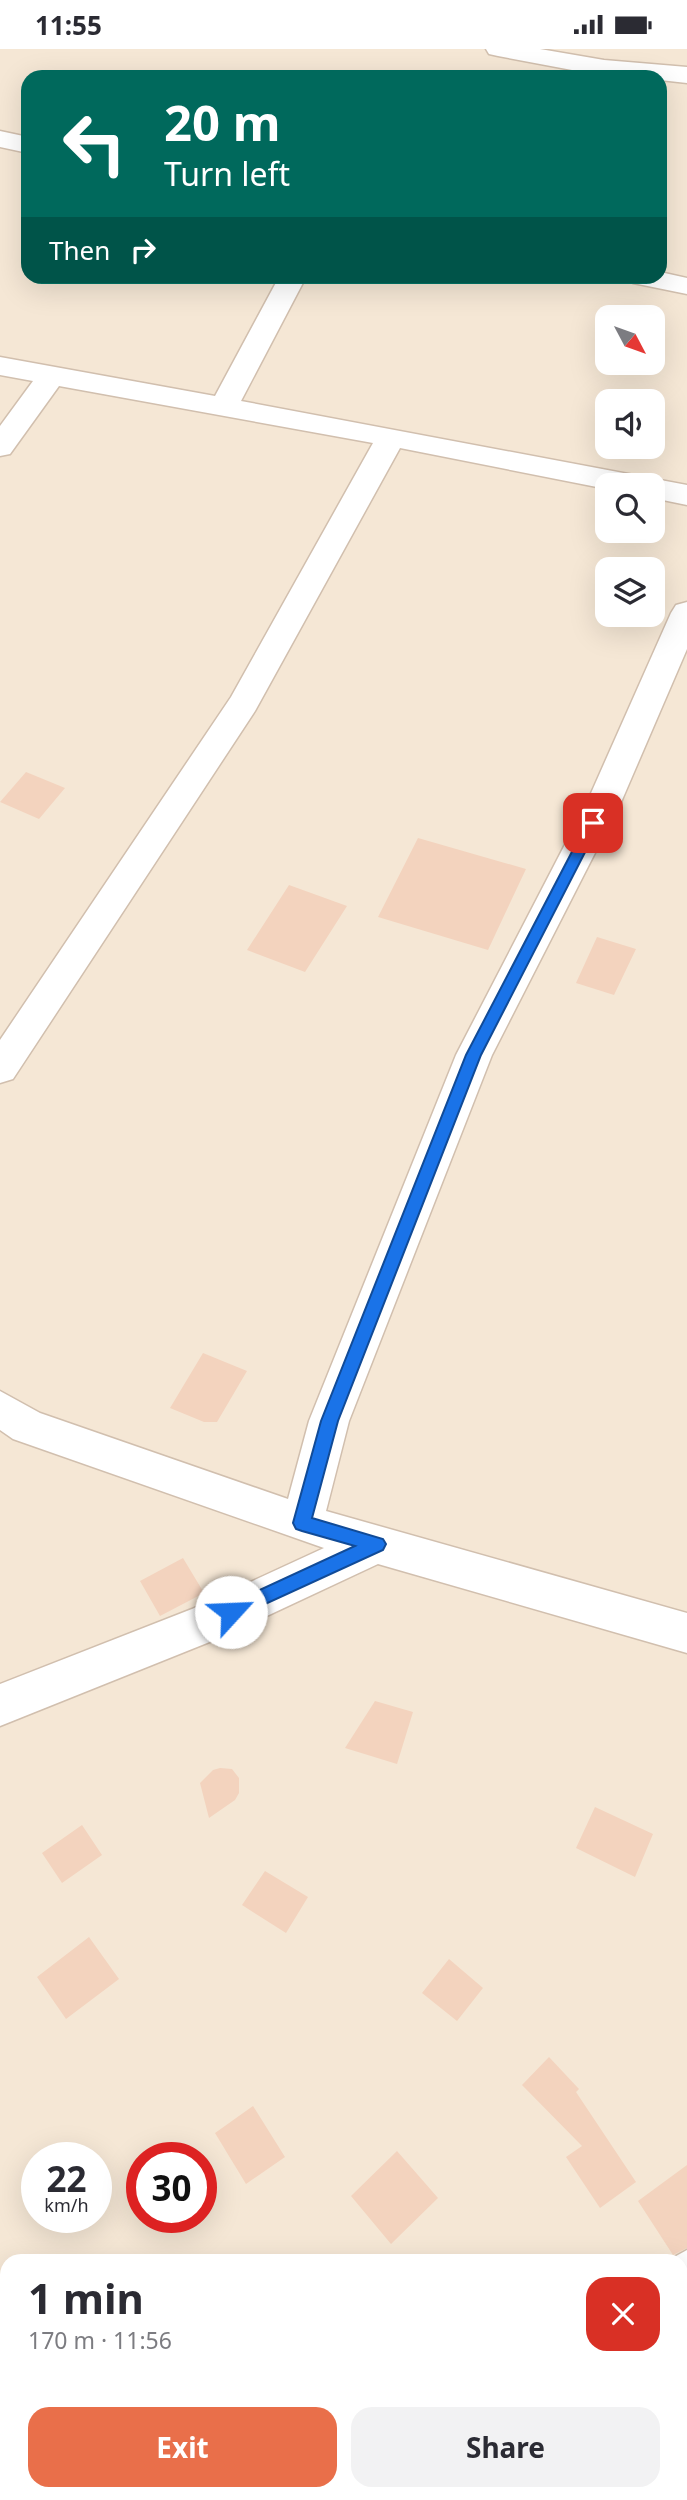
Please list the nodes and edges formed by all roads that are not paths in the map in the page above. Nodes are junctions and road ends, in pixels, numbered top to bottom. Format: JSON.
{"nodes":[{"id":1,"x":498,"y":49,"type":"edge"},
{"id":2,"x":628,"y":70,"type":"edge"},
{"id":3,"x":667,"y":73,"type":"edge"},
{"id":4,"x":687,"y":75,"type":"edge"},
{"id":5,"x":0,"y":139,"type":"edge"},
{"id":6,"x":21,"y":144,"type":"edge"},
{"id":7,"x":667,"y":282,"type":"edge"},
{"id":8,"x":288,"y":284,"type":"edge"},
{"id":9,"x":687,"y":286,"type":"edge"},
{"id":10,"x":0,"y":366,"type":"edge"},
{"id":11,"x":52,"y":375,"type":"junction"},
{"id":12,"x":223,"y":407,"type":"junction"},
{"id":13,"x":391,"y":437,"type":"junction"},
{"id":14,"x":0,"y":447,"type":"edge"},
{"id":15,"x":595,"y":477,"type":"edge"},
{"id":16,"x":665,"y":490,"type":"edge"},
{"id":17,"x":687,"y":495,"type":"edge"},
{"id":18,"x":687,"y":613,"type":"edge"},
{"id":19,"x":0,"y":1069,"type":"edge"},
{"id":20,"x":0,"y":1409,"type":"edge"},
{"id":21,"x":302,"y":1523,"type":"junction"},
{"id":22,"x":377,"y":1544,"type":"junction"},
{"id":23,"x":687,"y":1633,"type":"edge"},
{"id":24,"x":0,"y":1705,"type":"edge"}],
"edges":[{"from":1,"to":2,"type":"street"},
{"from":3,"to":4,"type":"street"},
{"from":5,"to":6,"type":"street"},
{"from":7,"to":9,"type":"street"},
{"from":8,"to":12,"type":"street"},
{"from":10,"to":11,"type":"street"},
{"from":11,"to":12,"type":"street"},
{"from":11,"to":14,"type":"street"},
{"from":12,"to":13,"type":"street"},
{"from":13,"to":15,"type":"street"},
{"from":13,"to":19,"type":"street"},
{"from":16,"to":17,"type":"street"},
{"from":18,"to":21,"type":"street"},
{"from":20,"to":21,"type":"street"},
{"from":21,"to":22,"type":"street"},
{"from":22,"to":23,"type":"street"},
{"from":22,"to":24,"type":"street"}]}
